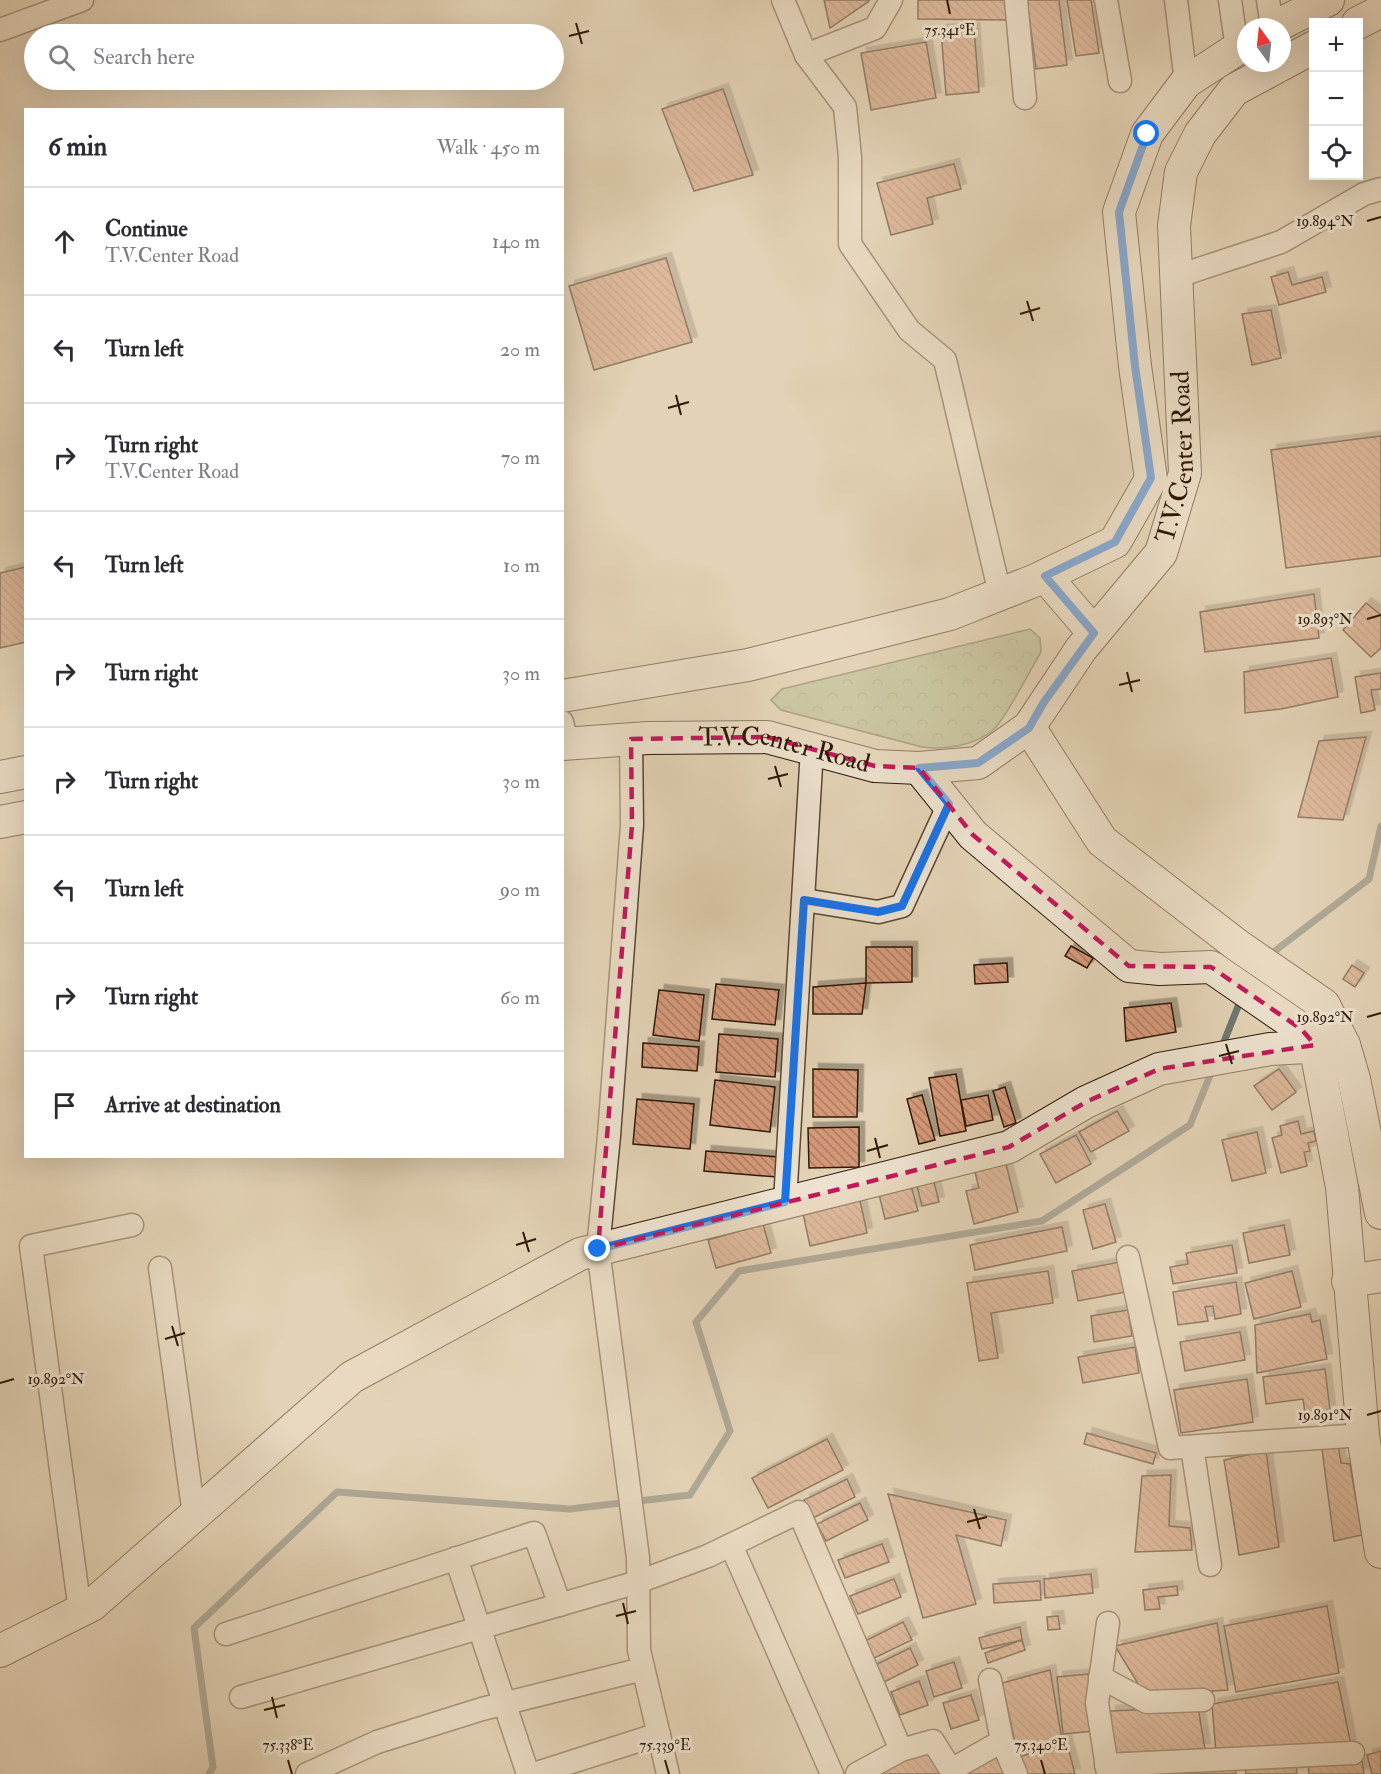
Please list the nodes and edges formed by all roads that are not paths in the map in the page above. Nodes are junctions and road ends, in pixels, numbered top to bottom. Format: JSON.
{"nodes":[{"id":1,"x":82,"y":0,"type":"edge"},
{"id":2,"x":783,"y":0,"type":"edge"},
{"id":3,"x":891,"y":0,"type":"edge"},
{"id":4,"x":1016,"y":0,"type":"edge"},
{"id":5,"x":1106,"y":0,"type":"edge"},
{"id":6,"x":1176,"y":0,"type":"edge"},
{"id":7,"x":1230,"y":0,"type":"edge"},
{"id":8,"x":1268,"y":0,"type":"edge"},
{"id":9,"x":1328,"y":0,"type":"edge"},
{"id":10,"x":1381,"y":11,"type":"edge"},
{"id":11,"x":1271,"y":18,"type":"edge"},
{"id":12,"x":1291,"y":18,"type":"edge"},
{"id":13,"x":1363,"y":21,"type":"edge"},
{"id":14,"x":1237,"y":29,"type":"edge"},
{"id":15,"x":0,"y":30,"type":"edge"},
{"id":16,"x":1237,"y":49,"type":"edge"},
{"id":17,"x":1309,"y":49,"type":"edge"},
{"id":18,"x":806,"y":55,"type":"junction"},
{"id":19,"x":1291,"y":57,"type":"edge"},
{"id":20,"x":1262,"y":72,"type":"edge"},
{"id":21,"x":1120,"y":81,"type":"dead end"},
{"id":22,"x":1186,"y":82,"type":"junction"},
{"id":23,"x":1025,"y":98,"type":"dead end"},
{"id":24,"x":1381,"y":189,"type":"edge"},
{"id":25,"x":1175,"y":278,"type":"junction"},
{"id":26,"x":1045,"y":576,"type":"junction"},
{"id":27,"x":1000,"y":594,"type":"junction"},
{"id":28,"x":1094,"y":633,"type":"junction"},
{"id":29,"x":564,"y":696,"type":"edge"},
{"id":30,"x":1029,"y":728,"type":"junction"},
{"id":31,"x":564,"y":736,"type":"edge"},
{"id":32,"x":631,"y":739,"type":"junction"},
{"id":33,"x":813,"y":749,"type":"junction"},
{"id":34,"x":919,"y":768,"type":"junction"},
{"id":35,"x":24,"y":772,"type":"edge"},
{"id":36,"x":0,"y":777,"type":"edge"},
{"id":37,"x":949,"y":804,"type":"junction"},
{"id":38,"x":24,"y":817,"type":"edge"},
{"id":39,"x":0,"y":822,"type":"edge"},
{"id":40,"x":804,"y":900,"type":"junction"},
{"id":41,"x":1320,"y":1040,"type":"junction"},
{"id":42,"x":785,"y":1202,"type":"junction"},
{"id":43,"x":1381,"y":1213,"type":"edge"},
{"id":44,"x":132,"y":1225,"type":"dead end"},
{"id":45,"x":598,"y":1249,"type":"junction"},
{"id":46,"x":1128,"y":1257,"type":"dead end"},
{"id":47,"x":160,"y":1268,"type":"dead end"},
{"id":48,"x":1381,"y":1276,"type":"edge"},
{"id":49,"x":1348,"y":1281,"type":"junction"},
{"id":50,"x":1363,"y":1434,"type":"junction"},
{"id":51,"x":1192,"y":1447,"type":"junction"},
{"id":52,"x":194,"y":1515,"type":"junction"},
{"id":53,"x":731,"y":1545,"type":"junction"},
{"id":54,"x":1381,"y":1552,"type":"edge"},
{"id":55,"x":456,"y":1558,"type":"junction"},
{"id":56,"x":1210,"y":1565,"type":"dead end"},
{"id":57,"x":638,"y":1582,"type":"junction"},
{"id":58,"x":561,"y":1605,"type":"junction"},
{"id":59,"x":80,"y":1611,"type":"junction"},
{"id":60,"x":1108,"y":1623,"type":"dead end"},
{"id":61,"x":479,"y":1628,"type":"junction"},
{"id":62,"x":225,"y":1634,"type":"dead end"},
{"id":63,"x":0,"y":1651,"type":"edge"},
{"id":64,"x":643,"y":1669,"type":"junction"},
{"id":65,"x":1100,"y":1677,"type":"junction"},
{"id":66,"x":990,"y":1680,"type":"dead end"},
{"id":67,"x":241,"y":1698,"type":"dead end"},
{"id":68,"x":1203,"y":1700,"type":"dead end"},
{"id":69,"x":505,"y":1704,"type":"junction"},
{"id":70,"x":658,"y":1734,"type":"junction"},
{"id":71,"x":1002,"y":1741,"type":"junction"},
{"id":72,"x":901,"y":1750,"type":"junction"},
{"id":73,"x":1353,"y":1753,"type":"dead end"},
{"id":74,"x":1107,"y":1770,"type":"edge"},
{"id":75,"x":952,"y":1772,"type":"edge"},
{"id":76,"x":307,"y":1774,"type":"edge"},
{"id":77,"x":528,"y":1774,"type":"edge"},
{"id":78,"x":534,"y":1774,"type":"edge"},
{"id":79,"x":668,"y":1774,"type":"edge"},
{"id":80,"x":832,"y":1774,"type":"edge"},
{"id":81,"x":857,"y":1774,"type":"edge"},
{"id":82,"x":1016,"y":1774,"type":"edge"}],
"edges":[{"from":1,"to":15,"type":"street"},
{"from":2,"to":18,"type":"street"},
{"from":3,"to":18,"type":"street"},
{"from":4,"to":23,"type":"street"},
{"from":5,"to":21,"type":"street"},
{"from":6,"to":22,"type":"street"},
{"from":7,"to":14,"type":"street"},
{"from":8,"to":11,"type":"street"},
{"from":9,"to":12,"type":"street"},
{"from":10,"to":13,"type":"street"},
{"from":16,"to":22,"type":"street","name":"T.V.Center Road"},
{"from":17,"to":19,"type":"street","name":"T.V.Center Road"},
{"from":18,"to":27,"type":"street"},
{"from":20,"to":25,"type":"street","name":"T.V.Center Road"},
{"from":22,"to":26,"type":"street","name":"T.V.Center Road"},
{"from":24,"to":25,"type":"street"},
{"from":25,"to":28,"type":"street","name":"T.V.Center Road"},
{"from":26,"to":27,"type":"street","name":"T.V.Center Road"},
{"from":26,"to":28,"type":"street"},
{"from":27,"to":29,"type":"street","name":"T.V.Center Road"},
{"from":28,"to":30,"type":"street","name":"T.V.Center Road"},
{"from":30,"to":34,"type":"street","name":"T.V.Center Road"},
{"from":30,"to":41,"type":"street"},
{"from":31,"to":32,"type":"street","name":"T.V.Center Road"},
{"from":32,"to":33,"type":"street","name":"T.V.Center Road"},
{"from":32,"to":45,"type":"street"},
{"from":33,"to":34,"type":"street","name":"T.V.Center Road"},
{"from":33,"to":40,"type":"street"},
{"from":34,"to":37,"type":"street"},
{"from":35,"to":36,"type":"street"},
{"from":37,"to":40,"type":"street"},
{"from":37,"to":41,"type":"street"},
{"from":38,"to":39,"type":"street"},
{"from":40,"to":42,"type":"street"},
{"from":41,"to":42,"type":"street"},
{"from":41,"to":43,"type":"street"},
{"from":41,"to":49,"type":"street"},
{"from":42,"to":45,"type":"street"},
{"from":44,"to":59,"type":"street"},
{"from":45,"to":52,"type":"street"},
{"from":45,"to":57,"type":"street"},
{"from":46,"to":51,"type":"street"},
{"from":47,"to":52,"type":"street"},
{"from":48,"to":49,"type":"street"},
{"from":49,"to":50,"type":"street"},
{"from":50,"to":51,"type":"street"},
{"from":50,"to":54,"type":"street"},
{"from":51,"to":56,"type":"street"},
{"from":52,"to":59,"type":"street"},
{"from":53,"to":57,"type":"street"},
{"from":53,"to":72,"type":"street"},
{"from":53,"to":80,"type":"street"},
{"from":55,"to":58,"type":"street"},
{"from":55,"to":61,"type":"street"},
{"from":55,"to":62,"type":"street"},
{"from":57,"to":58,"type":"street"},
{"from":57,"to":64,"type":"street"},
{"from":58,"to":61,"type":"street"},
{"from":59,"to":63,"type":"street"},
{"from":60,"to":65,"type":"street"},
{"from":61,"to":67,"type":"street"},
{"from":61,"to":69,"type":"street"},
{"from":64,"to":69,"type":"street"},
{"from":64,"to":70,"type":"street"},
{"from":65,"to":68,"type":"street"},
{"from":65,"to":74,"type":"street"},
{"from":66,"to":71,"type":"street"},
{"from":69,"to":76,"type":"street"},
{"from":69,"to":77,"type":"street"},
{"from":70,"to":78,"type":"street"},
{"from":70,"to":79,"type":"street"},
{"from":71,"to":75,"type":"street"},
{"from":71,"to":82,"type":"street"},
{"from":72,"to":75,"type":"street"},
{"from":72,"to":81,"type":"street"},
{"from":73,"to":74,"type":"street"}]}
